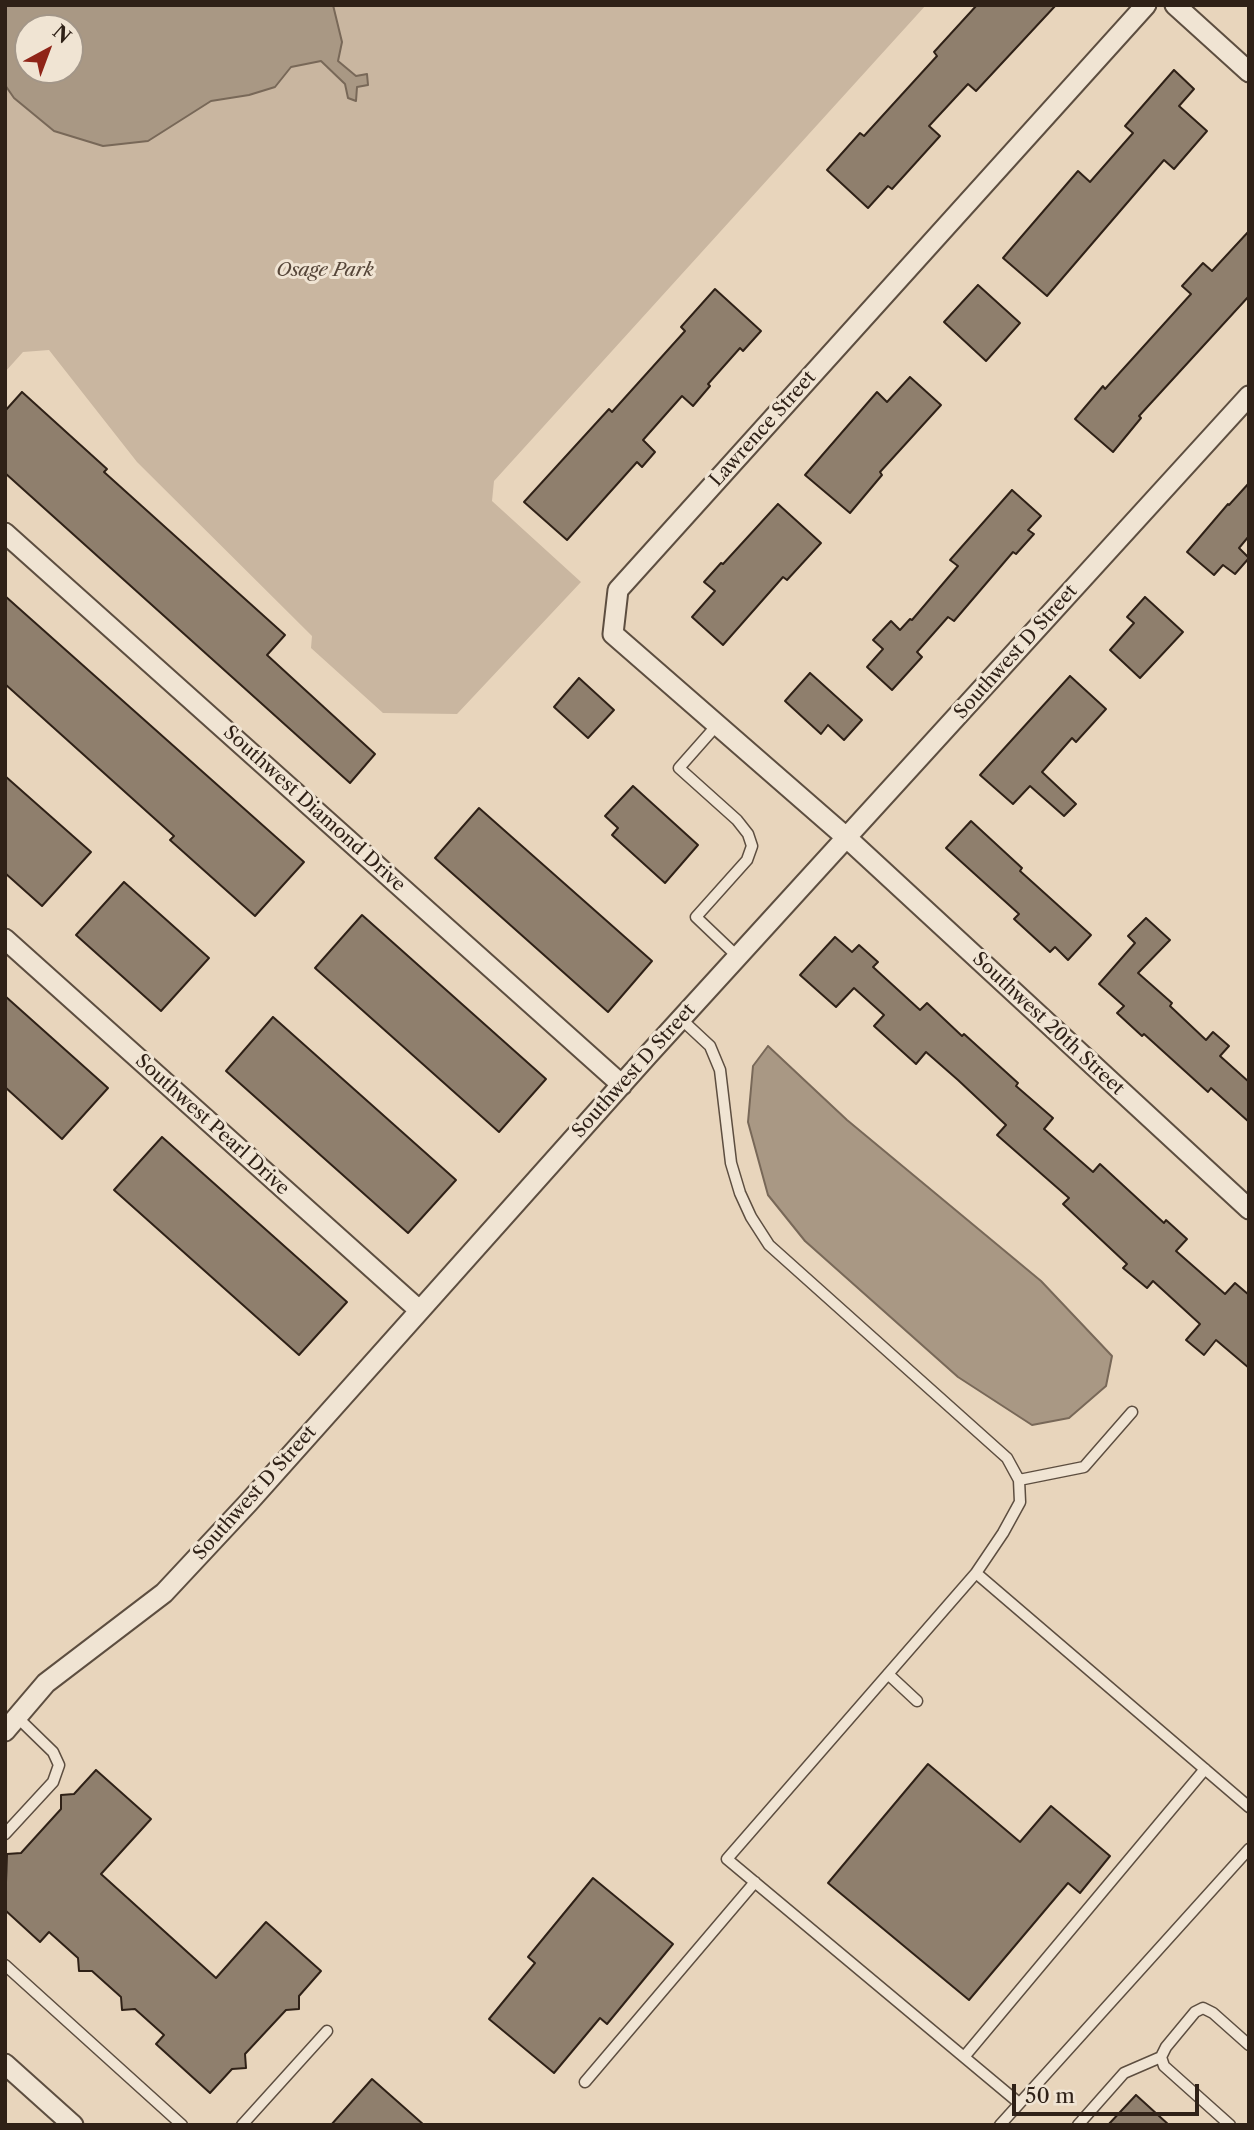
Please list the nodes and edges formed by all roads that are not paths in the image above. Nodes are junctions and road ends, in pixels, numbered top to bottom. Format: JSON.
{"nodes":[{"id":1,"x":1146,"y":5,"type":"edge"},
{"id":2,"x":1175,"y":5,"type":"edge"},
{"id":3,"x":1249,"y":72,"type":"edge"},
{"id":4,"x":1249,"y":396,"type":"edge"},
{"id":5,"x":5,"y":533,"type":"edge"},
{"id":6,"x":717,"y":725,"type":"junction"},
{"id":7,"x":847,"y":838,"type":"junction"},
{"id":8,"x":5,"y":939,"type":"edge"},
{"id":9,"x":738,"y":957,"type":"junction"},
{"id":10,"x":681,"y":1019,"type":"junction"},
{"id":11,"x":622,"y":1085,"type":"junction"},
{"id":12,"x":1249,"y":1209,"type":"edge"},
{"id":13,"x":419,"y":1310,"type":"junction"},
{"id":14,"x":1132,"y":1412,"type":"dead end"},
{"id":15,"x":1018,"y":1480,"type":"junction"},
{"id":16,"x":976,"y":1573,"type":"junction"},
{"id":17,"x":888,"y":1674,"type":"junction"},
{"id":18,"x":917,"y":1701,"type":"dead end"},
{"id":19,"x":9,"y":1726,"type":"edge"},
{"id":20,"x":1205,"y":1769,"type":"junction"},
{"id":21,"x":1249,"y":1807,"type":"edge"},
{"id":22,"x":5,"y":1834,"type":"edge"},
{"id":23,"x":1249,"y":1849,"type":"edge"},
{"id":24,"x":755,"y":1882,"type":"junction"},
{"id":25,"x":5,"y":1965,"type":"edge"},
{"id":26,"x":327,"y":2031,"type":"dead end"},
{"id":27,"x":1249,"y":2045,"type":"edge"},
{"id":28,"x":964,"y":2057,"type":"junction"},
{"id":29,"x":1161,"y":2057,"type":"junction"},
{"id":30,"x":5,"y":2064,"type":"edge"},
{"id":31,"x":585,"y":2082,"type":"dead end"},
{"id":32,"x":1019,"y":2103,"type":"junction"},
{"id":33,"x":73,"y":2125,"type":"edge"},
{"id":34,"x":182,"y":2125,"type":"edge"},
{"id":35,"x":242,"y":2125,"type":"edge"},
{"id":36,"x":1000,"y":2125,"type":"edge"},
{"id":37,"x":1078,"y":2125,"type":"edge"},
{"id":38,"x":1230,"y":2125,"type":"edge"}],
"edges":[{"from":1,"to":6,"type":"street","name":"Lawrence Street"},
{"from":2,"to":3,"type":"street"},
{"from":4,"to":7,"type":"street","name":"Southwest D Street"},
{"from":5,"to":11,"type":"street","name":"Southwest Diamond Drive"},
{"from":6,"to":7,"type":"street","name":"Lawrence Street"},
{"from":6,"to":9,"type":"lane"},
{"from":7,"to":9,"type":"street","name":"Southwest D Street"},
{"from":7,"to":12,"type":"street","name":"Southwest 20th Street"},
{"from":8,"to":13,"type":"street","name":"Southwest Pearl Drive"},
{"from":9,"to":10,"type":"street","name":"Southwest D Street"},
{"from":10,"to":11,"type":"street","name":"Southwest D Street"},
{"from":10,"to":15,"type":"lane"},
{"from":11,"to":13,"type":"street","name":"Southwest D Street"},
{"from":13,"to":19,"type":"street","name":"Southwest D Street"},
{"from":14,"to":15,"type":"lane"},
{"from":15,"to":16,"type":"lane"},
{"from":16,"to":17,"type":"lane"},
{"from":16,"to":20,"type":"lane"},
{"from":17,"to":18,"type":"lane"},
{"from":17,"to":24,"type":"lane"},
{"from":19,"to":22,"type":"lane"},
{"from":20,"to":21,"type":"lane"},
{"from":20,"to":28,"type":"lane"},
{"from":23,"to":32,"type":"lane"},
{"from":24,"to":28,"type":"lane"},
{"from":24,"to":31,"type":"lane"},
{"from":25,"to":34,"type":"lane"},
{"from":26,"to":35,"type":"lane"},
{"from":27,"to":29,"type":"lane"},
{"from":28,"to":32,"type":"lane"},
{"from":29,"to":37,"type":"lane"},
{"from":29,"to":38,"type":"lane"},
{"from":30,"to":33,"type":"street"},
{"from":32,"to":36,"type":"lane"}]}
